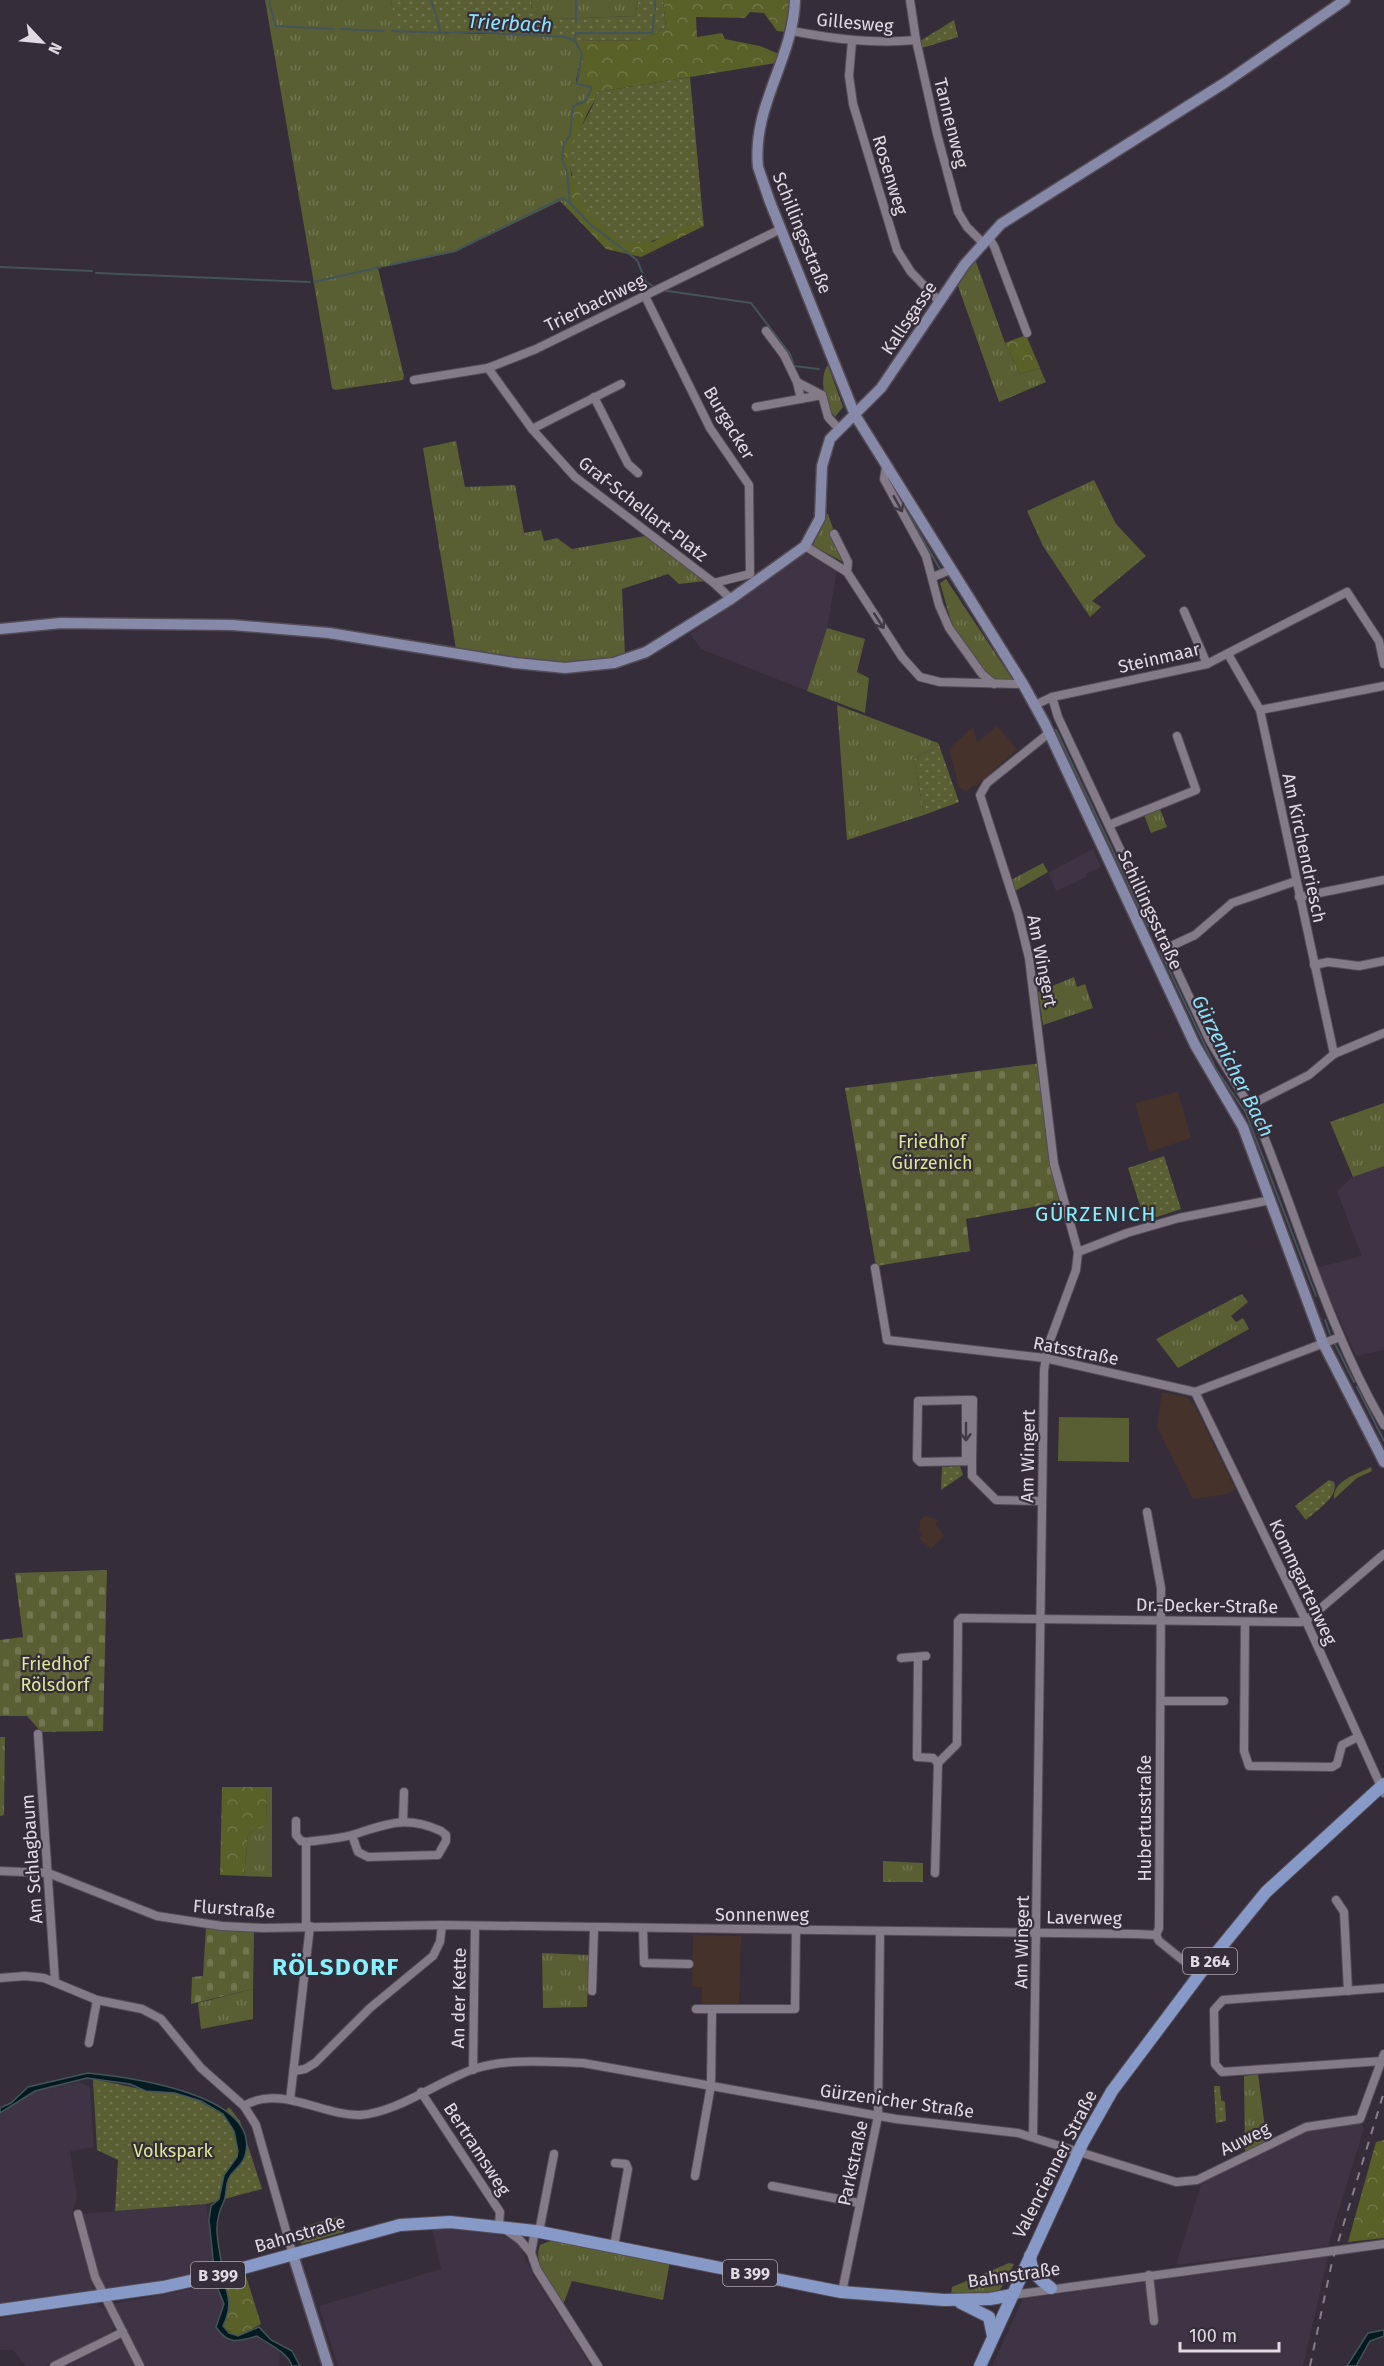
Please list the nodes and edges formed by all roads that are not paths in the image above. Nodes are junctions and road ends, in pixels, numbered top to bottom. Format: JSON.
{"nodes":[{"id":1,"x":795,"y":0,"type":"edge"},
{"id":2,"x":910,"y":0,"type":"edge"},
{"id":3,"x":1345,"y":0,"type":"edge"},
{"id":4,"x":792,"y":31,"type":"junction"},
{"id":5,"x":916,"y":40,"type":"junction"},
{"id":6,"x":852,"y":41,"type":"junction"},
{"id":7,"x":781,"y":228,"type":"junction"},
{"id":8,"x":986,"y":241,"type":"junction"},
{"id":9,"x":645,"y":296,"type":"junction"},
{"id":10,"x":940,"y":302,"type":"junction"},
{"id":11,"x":766,"y":331,"type":"dead end"},
{"id":12,"x":1028,"y":333,"type":"dead end"},
{"id":13,"x":488,"y":368,"type":"junction"},
{"id":14,"x":414,"y":380,"type":"dead end"},
{"id":15,"x":797,"y":382,"type":"junction"},
{"id":16,"x":621,"y":384,"type":"dead end"},
{"id":17,"x":821,"y":392,"type":"junction"},
{"id":18,"x":594,"y":397,"type":"junction"},
{"id":19,"x":801,"y":399,"type":"junction"},
{"id":20,"x":756,"y":407,"type":"dead end"},
{"id":21,"x":855,"y":415,"type":"junction"},
{"id":22,"x":838,"y":428,"type":"junction"},
{"id":23,"x":532,"y":429,"type":"junction"},
{"id":24,"x":886,"y":467,"type":"junction"},
{"id":25,"x":638,"y":473,"type":"dead end"},
{"id":26,"x":834,"y":534,"type":"dead end"},
{"id":27,"x":805,"y":546,"type":"junction"},
{"id":28,"x":950,"y":570,"type":"junction"},
{"id":29,"x":847,"y":572,"type":"junction"},
{"id":30,"x":933,"y":577,"type":"junction"},
{"id":31,"x":714,"y":583,"type":"junction"},
{"id":32,"x":731,"y":599,"type":"junction"},
{"id":33,"x":1184,"y":611,"type":"dead end"},
{"id":34,"x":0,"y":629,"type":"edge"},
{"id":35,"x":1228,"y":654,"type":"junction"},
{"id":36,"x":1207,"y":664,"type":"junction"},
{"id":37,"x":1384,"y":664,"type":"edge"},
{"id":38,"x":1023,"y":684,"type":"junction"},
{"id":39,"x":995,"y":685,"type":"junction"},
{"id":40,"x":1384,"y":686,"type":"edge"},
{"id":41,"x":1052,"y":697,"type":"junction"},
{"id":42,"x":1035,"y":705,"type":"junction"},
{"id":43,"x":1260,"y":710,"type":"junction"},
{"id":44,"x":1049,"y":733,"type":"junction"},
{"id":45,"x":1177,"y":736,"type":"dead end"},
{"id":46,"x":1109,"y":825,"type":"junction"},
{"id":47,"x":1384,"y":880,"type":"edge"},
{"id":48,"x":1296,"y":881,"type":"junction"},
{"id":49,"x":1299,"y":897,"type":"junction"},
{"id":50,"x":1167,"y":948,"type":"junction"},
{"id":51,"x":1384,"y":961,"type":"edge"},
{"id":52,"x":1314,"y":965,"type":"junction"},
{"id":53,"x":1384,"y":1033,"type":"edge"},
{"id":54,"x":1334,"y":1054,"type":"junction"},
{"id":55,"x":1250,"y":1105,"type":"junction"},
{"id":56,"x":1271,"y":1200,"type":"junction"},
{"id":57,"x":1078,"y":1252,"type":"junction"},
{"id":58,"x":875,"y":1268,"type":"dead end"},
{"id":59,"x":1340,"y":1337,"type":"junction"},
{"id":60,"x":1323,"y":1343,"type":"junction"},
{"id":61,"x":1045,"y":1358,"type":"junction"},
{"id":62,"x":1195,"y":1392,"type":"junction"},
{"id":63,"x":1384,"y":1425,"type":"edge"},
{"id":64,"x":969,"y":1461,"type":"junction"},
{"id":65,"x":1384,"y":1462,"type":"edge"},
{"id":66,"x":1042,"y":1502,"type":"junction"},
{"id":67,"x":1147,"y":1512,"type":"dead end"},
{"id":68,"x":1384,"y":1554,"type":"edge"},
{"id":69,"x":1041,"y":1619,"type":"junction"},
{"id":70,"x":1161,"y":1621,"type":"junction"},
{"id":71,"x":1306,"y":1621,"type":"junction"},
{"id":72,"x":1245,"y":1622,"type":"junction"},
{"id":73,"x":901,"y":1658,"type":"dead end"},
{"id":74,"x":1161,"y":1701,"type":"junction"},
{"id":75,"x":1224,"y":1701,"type":"dead end"},
{"id":76,"x":38,"y":1734,"type":"dead end"},
{"id":77,"x":1358,"y":1737,"type":"junction"},
{"id":78,"x":938,"y":1763,"type":"junction"},
{"id":79,"x":1383,"y":1788,"type":"edge"},
{"id":80,"x":404,"y":1792,"type":"dead end"},
{"id":81,"x":296,"y":1821,"type":"dead end"},
{"id":82,"x":403,"y":1821,"type":"junction"},
{"id":83,"x":352,"y":1835,"type":"junction"},
{"id":84,"x":306,"y":1842,"type":"junction"},
{"id":85,"x":0,"y":1871,"type":"edge"},
{"id":86,"x":48,"y":1873,"type":"junction"},
{"id":87,"x":936,"y":1873,"type":"dead end"},
{"id":88,"x":1336,"y":1900,"type":"dead end"},
{"id":89,"x":442,"y":1925,"type":"junction"},
{"id":90,"x":308,"y":1926,"type":"junction"},
{"id":91,"x":475,"y":1926,"type":"junction"},
{"id":92,"x":594,"y":1929,"type":"junction"},
{"id":93,"x":643,"y":1929,"type":"junction"},
{"id":94,"x":796,"y":1930,"type":"junction"},
{"id":95,"x":880,"y":1931,"type":"junction"},
{"id":96,"x":1037,"y":1933,"type":"junction"},
{"id":97,"x":1156,"y":1935,"type":"junction"},
{"id":98,"x":688,"y":1964,"type":"dead end"},
{"id":99,"x":1200,"y":1974,"type":"junction"},
{"id":100,"x":0,"y":1978,"type":"edge"},
{"id":101,"x":55,"y":1982,"type":"junction"},
{"id":102,"x":1384,"y":1988,"type":"edge"},
{"id":103,"x":592,"y":1991,"type":"dead end"},
{"id":104,"x":1348,"y":1991,"type":"junction"},
{"id":105,"x":97,"y":2000,"type":"junction"},
{"id":106,"x":696,"y":2009,"type":"dead end"},
{"id":107,"x":712,"y":2009,"type":"junction"},
{"id":108,"x":89,"y":2043,"type":"dead end"},
{"id":109,"x":1383,"y":2057,"type":"edge"},
{"id":110,"x":473,"y":2070,"type":"junction"},
{"id":111,"x":294,"y":2071,"type":"junction"},
{"id":112,"x":711,"y":2085,"type":"junction"},
{"id":113,"x":421,"y":2092,"type":"junction"},
{"id":114,"x":290,"y":2100,"type":"junction"},
{"id":115,"x":244,"y":2106,"type":"junction"},
{"id":116,"x":878,"y":2116,"type":"junction"},
{"id":117,"x":1033,"y":2136,"type":"junction"},
{"id":118,"x":1078,"y":2153,"type":"junction"},
{"id":119,"x":554,"y":2154,"type":"dead end"},
{"id":120,"x":615,"y":2163,"type":"dead end"},
{"id":121,"x":695,"y":2176,"type":"dead end"},
{"id":122,"x":772,"y":2186,"type":"dead end"},
{"id":123,"x":859,"y":2203,"type":"junction"},
{"id":124,"x":78,"y":2214,"type":"dead end"},
{"id":125,"x":499,"y":2225,"type":"junction"},
{"id":126,"x":537,"y":2231,"type":"junction"},
{"id":127,"x":1384,"y":2244,"type":"edge"},
{"id":128,"x":614,"y":2246,"type":"junction"},
{"id":129,"x":531,"y":2253,"type":"junction"},
{"id":130,"x":293,"y":2255,"type":"junction"},
{"id":131,"x":1030,"y":2255,"type":"junction"},
{"id":132,"x":1149,"y":2275,"type":"junction"},
{"id":133,"x":1051,"y":2288,"type":"junction"},
{"id":134,"x":842,"y":2292,"type":"junction"},
{"id":135,"x":1012,"y":2295,"type":"junction"},
{"id":136,"x":105,"y":2296,"type":"junction"},
{"id":137,"x":955,"y":2301,"type":"junction"},
{"id":138,"x":0,"y":2310,"type":"edge"},
{"id":139,"x":1155,"y":2321,"type":"dead end"},
{"id":140,"x":123,"y":2332,"type":"junction"},
{"id":141,"x":993,"y":2337,"type":"junction"},
{"id":142,"x":54,"y":2366,"type":"edge"},
{"id":143,"x":140,"y":2366,"type":"edge"},
{"id":144,"x":328,"y":2366,"type":"edge"},
{"id":145,"x":598,"y":2366,"type":"edge"},
{"id":146,"x":980,"y":2366,"type":"edge"}],
"edges":[{"from":1,"to":4,"type":"street","name":"Schillingsstraße"},
{"from":2,"to":5,"type":"street","name":"Tannenweg"},
{"from":3,"to":8,"type":"street","name":"Kallsgasse"},
{"from":4,"to":6,"type":"street","name":"Gillesweg"},
{"from":4,"to":7,"type":"street","name":"Schillingsstraße"},
{"from":5,"to":6,"type":"street","name":"Gillesweg"},
{"from":5,"to":8,"type":"street","name":"Tannenweg"},
{"from":6,"to":10,"type":"street","name":"Rosenweg"},
{"from":7,"to":9,"type":"street","name":"Trierbachweg"},
{"from":7,"to":21,"type":"street","name":"Schillingsstraße"},
{"from":8,"to":10,"type":"street","name":"Kallsgasse"},
{"from":8,"to":12,"type":"street","name":"Tannenweg"},
{"from":9,"to":13,"type":"street","name":"Trierbachweg"},
{"from":9,"to":31,"type":"street","name":"Burgacker"},
{"from":10,"to":21,"type":"street","name":"Kallsgasse"},
{"from":11,"to":15,"type":"street"},
{"from":13,"to":14,"type":"street","name":"Trierbachweg"},
{"from":13,"to":23,"type":"street","name":"Graf-Schellart-Platz"},
{"from":15,"to":17,"type":"street"},
{"from":15,"to":19,"type":"street"},
{"from":16,"to":18,"type":"street"},
{"from":17,"to":19,"type":"street"},
{"from":17,"to":22,"type":"street"},
{"from":18,"to":23,"type":"street"},
{"from":18,"to":25,"type":"street","name":"Graf-Schellart-Platz"},
{"from":19,"to":20,"type":"street"},
{"from":21,"to":22,"type":"street","name":"Kallsgasse"},
{"from":21,"to":24,"type":"street","name":"Schillingsstraße"},
{"from":22,"to":27,"type":"street"},
{"from":23,"to":31,"type":"street","name":"Graf-Schellart-Platz"},
{"from":24,"to":28,"type":"street","name":"Schillingsstraße"},
{"from":24,"to":30,"type":"street","name":"Schillingsstraße","one_way":true},
{"from":26,"to":29,"type":"street"},
{"from":27,"to":29,"type":"street"},
{"from":27,"to":32,"type":"street"},
{"from":28,"to":30,"type":"street"},
{"from":28,"to":38,"type":"street","name":"Schillingsstraße"},
{"from":29,"to":39,"type":"street","one_way":true},
{"from":30,"to":39,"type":"street","name":"Schillingsstraße"},
{"from":31,"to":32,"type":"street","name":"Graf-Schellart-Platz"},
{"from":32,"to":34,"type":"street"},
{"from":33,"to":36,"type":"street"},
{"from":35,"to":36,"type":"street","name":"Steinmaar"},
{"from":35,"to":37,"type":"street","name":"Steinmaar"},
{"from":35,"to":43,"type":"street","name":"Am Kirchendriesch"},
{"from":36,"to":41,"type":"street","name":"Steinmaar"},
{"from":38,"to":39,"type":"street"},
{"from":38,"to":42,"type":"street","name":"Schillingsstraße"},
{"from":40,"to":43,"type":"street"},
{"from":41,"to":42,"type":"street","name":"Steinmaar"},
{"from":41,"to":46,"type":"street","name":"Schillingsstraße"},
{"from":42,"to":44,"type":"street","name":"Schillingsstraße"},
{"from":43,"to":48,"type":"street","name":"Am Kirchendriesch"},
{"from":44,"to":56,"type":"street","name":"Schillingsstraße"},
{"from":44,"to":57,"type":"street","name":"Am Wingert"},
{"from":45,"to":46,"type":"street"},
{"from":46,"to":50,"type":"street","name":"Schillingsstraße"},
{"from":47,"to":49,"type":"street"},
{"from":48,"to":49,"type":"street","name":"Am Kirchendriesch"},
{"from":48,"to":50,"type":"street"},
{"from":49,"to":52,"type":"street","name":"Am Kirchendriesch"},
{"from":50,"to":55,"type":"street","name":"Schillingsstraße"},
{"from":51,"to":52,"type":"street"},
{"from":52,"to":54,"type":"street","name":"Am Kirchendriesch"},
{"from":53,"to":54,"type":"street"},
{"from":54,"to":55,"type":"street"},
{"from":55,"to":59,"type":"street","name":"Schillingsstraße"},
{"from":56,"to":57,"type":"street"},
{"from":56,"to":60,"type":"street","name":"Schillingsstraße"},
{"from":57,"to":61,"type":"street","name":"Am Wingert"},
{"from":58,"to":61,"type":"street","name":"Ratsstraße"},
{"from":59,"to":60,"type":"street"},
{"from":59,"to":63,"type":"street","name":"Schillingsstraße"},
{"from":60,"to":62,"type":"street"},
{"from":60,"to":65,"type":"street","name":"Schillingsstraße"},
{"from":61,"to":62,"type":"street","name":"Ratsstraße"},
{"from":61,"to":66,"type":"street","name":"Am Wingert"},
{"from":62,"to":71,"type":"street","name":"Kommgartenweg"},
{"from":64,"to":64,"type":"street"},
{"from":64,"to":66,"type":"street"},
{"from":66,"to":69,"type":"street","name":"Am Wingert"},
{"from":67,"to":70,"type":"street","name":"Hubertusstraße"},
{"from":68,"to":71,"type":"street"},
{"from":69,"to":70,"type":"street","name":"Dr.-Decker-Straße"},
{"from":69,"to":78,"type":"street","name":"Dr.-Decker-Straße"},
{"from":69,"to":96,"type":"street","name":"Am Wingert"},
{"from":70,"to":72,"type":"street","name":"Dr.-Decker-Straße"},
{"from":70,"to":74,"type":"street","name":"Hubertusstraße"},
{"from":71,"to":72,"type":"street","name":"Dr.-Decker-Straße"},
{"from":71,"to":77,"type":"street","name":"Kommgartenweg"},
{"from":72,"to":77,"type":"street"},
{"from":73,"to":78,"type":"street"},
{"from":74,"to":75,"type":"street"},
{"from":74,"to":97,"type":"street","name":"Hubertusstraße"},
{"from":76,"to":86,"type":"street","name":"Am Schlagbaum"},
{"from":77,"to":79,"type":"street","name":"Kommgartenweg"},
{"from":78,"to":87,"type":"street"},
{"from":79,"to":99,"type":"main road","name":"Valencienner Straße","number":"B 264"},
{"from":80,"to":82,"type":"street"},
{"from":81,"to":84,"type":"street"},
{"from":82,"to":83,"type":"street"},
{"from":82,"to":83,"type":"street"},
{"from":83,"to":84,"type":"street"},
{"from":84,"to":90,"type":"street"},
{"from":85,"to":86,"type":"street","name":"Flurstraße"},
{"from":86,"to":90,"type":"street","name":"Flurstraße"},
{"from":86,"to":101,"type":"street","name":"Am Schlagbaum"},
{"from":88,"to":104,"type":"street"},
{"from":89,"to":90,"type":"street","name":"Flurstraße"},
{"from":89,"to":91,"type":"street","name":"Flurstraße"},
{"from":89,"to":111,"type":"street"},
{"from":90,"to":111,"type":"street"},
{"from":91,"to":92,"type":"street","name":"Sonnenweg"},
{"from":91,"to":110,"type":"street","name":"An der Kette"},
{"from":92,"to":93,"type":"street","name":"Sonnenweg"},
{"from":92,"to":103,"type":"street"},
{"from":93,"to":94,"type":"street","name":"Sonnenweg"},
{"from":93,"to":98,"type":"street"},
{"from":94,"to":95,"type":"street","name":"Sonnenweg"},
{"from":94,"to":107,"type":"street"},
{"from":95,"to":96,"type":"street","name":"Laverweg"},
{"from":95,"to":116,"type":"street","name":"Parkstraße"},
{"from":96,"to":97,"type":"street","name":"Laverweg"},
{"from":96,"to":117,"type":"street","name":"Am Wingert"},
{"from":97,"to":99,"type":"street"},
{"from":99,"to":118,"type":"main road","name":"Valencienner Straße","number":"B 264"},
{"from":100,"to":101,"type":"street"},
{"from":101,"to":105,"type":"street"},
{"from":102,"to":104,"type":"street"},
{"from":104,"to":109,"type":"street"},
{"from":105,"to":108,"type":"street"},
{"from":105,"to":115,"type":"street"},
{"from":106,"to":107,"type":"street"},
{"from":107,"to":112,"type":"street"},
{"from":109,"to":118,"type":"street","name":"Auweg"},
{"from":110,"to":112,"type":"street","name":"Gürzenicher Straße"},
{"from":110,"to":113,"type":"street","name":"Gürzenicher Straße"},
{"from":111,"to":114,"type":"street"},
{"from":112,"to":116,"type":"street","name":"Gürzenicher Straße"},
{"from":112,"to":121,"type":"street"},
{"from":113,"to":114,"type":"street","name":"Gürzenicher Straße"},
{"from":113,"to":125,"type":"street","name":"Bertramsweg"},
{"from":114,"to":115,"type":"street","name":"Gürzenicher Straße"},
{"from":115,"to":130,"type":"street"},
{"from":116,"to":117,"type":"street","name":"Gürzenicher Straße"},
{"from":116,"to":123,"type":"street","name":"Parkstraße"},
{"from":117,"to":118,"type":"street","name":"Gürzenicher Straße"},
{"from":118,"to":131,"type":"main road","name":"Valencienner Straße","number":"B 264"},
{"from":119,"to":126,"type":"street"},
{"from":120,"to":128,"type":"street"},
{"from":122,"to":123,"type":"street"},
{"from":123,"to":134,"type":"street","name":"Parkstraße"},
{"from":124,"to":136,"type":"street"},
{"from":125,"to":126,"type":"main road","name":"Bahnstraße","number":"B 399"},
{"from":125,"to":129,"type":"street"},
{"from":125,"to":130,"type":"main road","name":"Bahnstraße","number":"B 399"},
{"from":126,"to":128,"type":"main road","name":"Bahnstraße","number":"B 399"},
{"from":126,"to":129,"type":"street"},
{"from":127,"to":132,"type":"street","name":"Bahnstraße"},
{"from":128,"to":134,"type":"main road","name":"Bahnstraße","number":"B 399"},
{"from":129,"to":145,"type":"street"},
{"from":130,"to":136,"type":"main road","name":"Bahnstraße","number":"B 399"},
{"from":130,"to":144,"type":"street"},
{"from":131,"to":133,"type":"main road"},
{"from":131,"to":135,"type":"main road","name":"Valencienner Straße","number":"B 264"},
{"from":132,"to":133,"type":"street","name":"Bahnstraße"},
{"from":132,"to":139,"type":"street"},
{"from":133,"to":135,"type":"street","name":"Bahnstraße"},
{"from":134,"to":137,"type":"main road","name":"Bahnstraße","number":"B 399"},
{"from":135,"to":137,"type":"main road","name":"Bahnstraße","number":"B 399"},
{"from":135,"to":141,"type":"main road","name":"Valencienner Straße","number":"B 264"},
{"from":136,"to":138,"type":"main road","name":"Bahnstraße","number":"B 399"},
{"from":136,"to":140,"type":"street"},
{"from":137,"to":141,"type":"main road"},
{"from":140,"to":142,"type":"street"},
{"from":140,"to":143,"type":"street"},
{"from":141,"to":146,"type":"main road","name":"Valencienner Straße","number":"B 264"}]}
